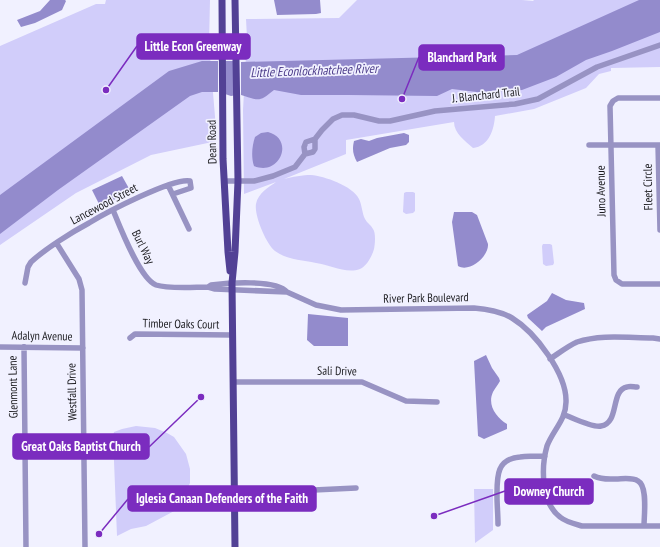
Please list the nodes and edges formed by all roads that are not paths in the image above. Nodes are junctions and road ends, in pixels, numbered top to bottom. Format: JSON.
{"nodes":[{"id":1,"x":222,"y":0,"type":"edge"},
{"id":2,"x":235,"y":0,"type":"edge"},
{"id":3,"x":660,"y":45,"type":"edge"},
{"id":4,"x":660,"y":98,"type":"edge"},
{"id":5,"x":315,"y":139,"type":"junction"},
{"id":6,"x":589,"y":145,"type":"dead end"},
{"id":7,"x":611,"y":145,"type":"junction"},
{"id":8,"x":659,"y":145,"type":"edge"},
{"id":9,"x":305,"y":154,"type":"junction"},
{"id":10,"x":224,"y":181,"type":"junction"},
{"id":11,"x":238,"y":181,"type":"junction"},
{"id":12,"x":168,"y":185,"type":"junction"},
{"id":13,"x":173,"y":194,"type":"junction"},
{"id":14,"x":113,"y":210,"type":"junction"},
{"id":15,"x":190,"y":230,"type":"dead end"},
{"id":16,"x":660,"y":230,"type":"edge"},
{"id":17,"x":57,"y":244,"type":"junction"},
{"id":18,"x":25,"y":283,"type":"dead end"},
{"id":19,"x":660,"y":284,"type":"edge"},
{"id":20,"x":232,"y":287,"type":"junction"},
{"id":21,"x":232,"y":335,"type":"junction"},
{"id":22,"x":130,"y":338,"type":"dead end"},
{"id":23,"x":660,"y":339,"type":"edge"},
{"id":24,"x":0,"y":347,"type":"edge"},
{"id":25,"x":24,"y":347,"type":"junction"},
{"id":26,"x":83,"y":348,"type":"junction"},
{"id":27,"x":550,"y":359,"type":"junction"},
{"id":28,"x":233,"y":382,"type":"junction"},
{"id":29,"x":636,"y":387,"type":"dead end"},
{"id":30,"x":437,"y":402,"type":"dead end"},
{"id":31,"x":565,"y":414,"type":"junction"},
{"id":32,"x":545,"y":456,"type":"junction"},
{"id":33,"x":594,"y":476,"type":"dead end"},
{"id":34,"x":356,"y":488,"type":"dead end"},
{"id":35,"x":234,"y":492,"type":"junction"},
{"id":36,"x":498,"y":524,"type":"dead end"},
{"id":37,"x":644,"y":526,"type":"junction"},
{"id":38,"x":660,"y":526,"type":"edge"},
{"id":39,"x":26,"y":547,"type":"edge"},
{"id":40,"x":85,"y":547,"type":"edge"},
{"id":41,"x":235,"y":547,"type":"edge"}],
"edges":[{"from":1,"to":10,"type":"main road","name":"Dean Road"},
{"from":2,"to":11,"type":"main road","name":"Dean Road"},
{"from":3,"to":5,"type":"street","name":"J. Blanchard Trail"},
{"from":4,"to":7,"type":"street","name":"Juno Avenue"},
{"from":5,"to":9,"type":"street","name":"J. Blanchard Trail"},
{"from":5,"to":9,"type":"street","name":"J. Blanchard Trail"},
{"from":6,"to":7,"type":"street"},
{"from":7,"to":8,"type":"street"},
{"from":7,"to":19,"type":"street","name":"Juno Avenue"},
{"from":8,"to":16,"type":"street","name":"Fleet Circle"},
{"from":9,"to":11,"type":"street","name":"J. Blanchard Trail"},
{"from":10,"to":11,"type":"street","name":"J. Blanchard Trail"},
{"from":10,"to":20,"type":"main road","name":"Dean Road"},
{"from":11,"to":20,"type":"main road","name":"Dean Road"},
{"from":12,"to":13,"type":"street"},
{"from":12,"to":13,"type":"street","name":"Lancewood Street"},
{"from":12,"to":14,"type":"street","name":"Lancewood Street"},
{"from":13,"to":15,"type":"street"},
{"from":14,"to":17,"type":"street","name":"Lancewood Street"},
{"from":14,"to":20,"type":"street","name":"Burl Way"},
{"from":17,"to":18,"type":"street","name":"Lancewood Street"},
{"from":17,"to":26,"type":"street","name":"Westfall Drive"},
{"from":20,"to":21,"type":"main road","name":"Dean Road"},
{"from":20,"to":27,"type":"street","name":"River Park Boulevard"},
{"from":21,"to":22,"type":"street","name":"Timber Oaks Court"},
{"from":21,"to":28,"type":"main road","name":"Dean Road"},
{"from":23,"to":27,"type":"street"},
{"from":24,"to":25,"type":"street","name":"Adalyn Avenue"},
{"from":25,"to":26,"type":"street","name":"Adalyn Avenue"},
{"from":25,"to":39,"type":"street","name":"Glenmont Lane"},
{"from":26,"to":40,"type":"street","name":"Westfall Drive"},
{"from":27,"to":31,"type":"street","name":"River Park Boulevard"},
{"from":28,"to":30,"type":"street","name":"Sali Drive"},
{"from":28,"to":35,"type":"main road","name":"Dean Road"},
{"from":29,"to":31,"type":"street"},
{"from":31,"to":32,"type":"street","name":"River Park Boulevard"},
{"from":32,"to":36,"type":"street"},
{"from":32,"to":37,"type":"street","name":"River Park Boulevard"},
{"from":33,"to":37,"type":"street"},
{"from":34,"to":35,"type":"street"},
{"from":35,"to":41,"type":"main road","name":"Dean Road"},
{"from":37,"to":38,"type":"street","name":"River Park Boulevard"}]}
